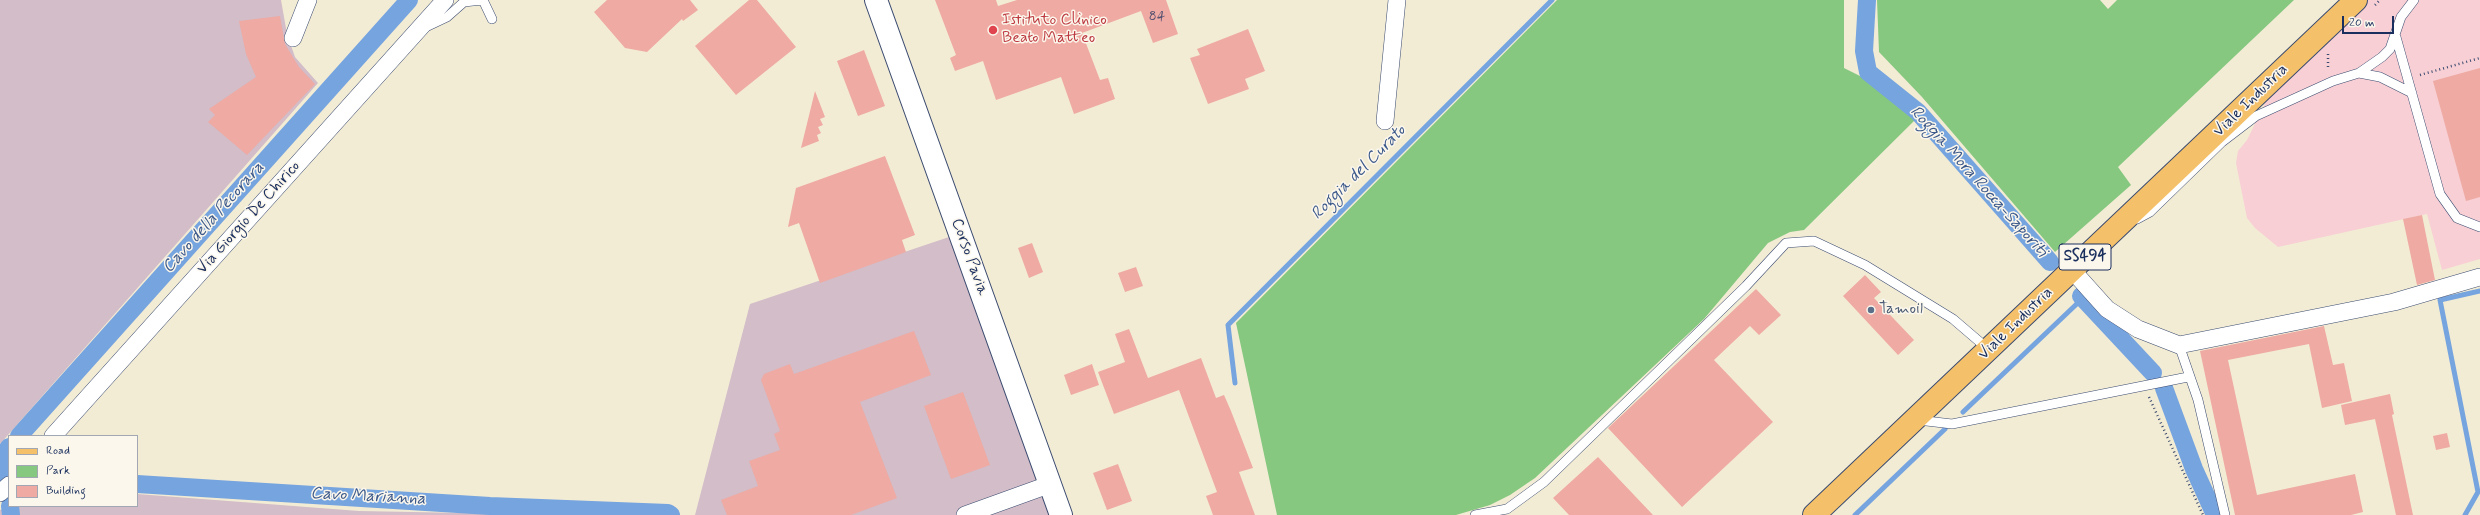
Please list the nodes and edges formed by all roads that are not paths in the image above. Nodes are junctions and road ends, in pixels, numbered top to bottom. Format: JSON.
{"nodes":[{"id":1,"x":308,"y":0,"type":"edge"},
{"id":2,"x":445,"y":0,"type":"edge"},
{"id":3,"x":482,"y":0,"type":"edge"},
{"id":4,"x":876,"y":0,"type":"edge"},
{"id":5,"x":1397,"y":0,"type":"edge"},
{"id":6,"x":2356,"y":0,"type":"edge"},
{"id":7,"x":2414,"y":0,"type":"edge"},
{"id":8,"x":492,"y":19,"type":"dead end"},
{"id":9,"x":417,"y":30,"type":"junction"},
{"id":10,"x":2396,"y":37,"type":"junction"},
{"id":11,"x":293,"y":38,"type":"dead end"},
{"id":12,"x":2359,"y":73,"type":"junction"},
{"id":13,"x":2412,"y":93,"type":"junction"},
{"id":14,"x":1385,"y":121,"type":"dead end"},
{"id":15,"x":2480,"y":227,"type":"edge"},
{"id":16,"x":2108,"y":235,"type":"junction"},
{"id":17,"x":2072,"y":270,"type":"junction"},
{"id":18,"x":2480,"y":277,"type":"edge"},
{"id":19,"x":2178,"y":345,"type":"junction"},
{"id":20,"x":1988,"y":349,"type":"junction"},
{"id":21,"x":2188,"y":376,"type":"junction"},
{"id":22,"x":1914,"y":420,"type":"junction"},
{"id":23,"x":54,"y":435,"type":"edge"},
{"id":24,"x":1051,"y":484,"type":"junction"},
{"id":25,"x":8,"y":486,"type":"edge"},
{"id":26,"x":0,"y":493,"type":"edge"},
{"id":27,"x":966,"y":515,"type":"edge"},
{"id":28,"x":1061,"y":515,"type":"edge"},
{"id":29,"x":1475,"y":515,"type":"edge"},
{"id":30,"x":1814,"y":515,"type":"edge"},
{"id":31,"x":2225,"y":515,"type":"edge"}],
"edges":[{"from":1,"to":11,"type":"street"},
{"from":2,"to":9,"type":"street","name":"Via Giorgio De Chirico"},
{"from":3,"to":8,"type":"lane"},
{"from":3,"to":9,"type":"lane"},
{"from":4,"to":24,"type":"street","name":"Corso Pavia"},
{"from":5,"to":14,"type":"street"},
{"from":6,"to":16,"type":"main road","name":"Viale Industria","number":"SS494"},
{"from":7,"to":10,"type":"lane"},
{"from":9,"to":23,"type":"street","name":"Via Giorgio De Chirico"},
{"from":10,"to":12,"type":"lane"},
{"from":10,"to":13,"type":"lane"},
{"from":12,"to":13,"type":"lane"},
{"from":12,"to":16,"type":"lane"},
{"from":13,"to":15,"type":"lane"},
{"from":16,"to":17,"type":"main road","name":"Viale Industria","number":"SS494"},
{"from":17,"to":19,"type":"street"},
{"from":17,"to":20,"type":"main road","name":"Viale Industria","number":"SS494"},
{"from":18,"to":19,"type":"street"},
{"from":19,"to":21,"type":"lane"},
{"from":20,"to":22,"type":"main road","name":"Viale Industria","number":"SS494"},
{"from":20,"to":29,"type":"lane"},
{"from":21,"to":22,"type":"lane"},
{"from":21,"to":31,"type":"lane"},
{"from":22,"to":30,"type":"main road","name":"Viale Industria","number":"SS494"},
{"from":24,"to":27,"type":"street"},
{"from":24,"to":28,"type":"street","name":"Corso Pavia"},
{"from":25,"to":26,"type":"street"}]}
